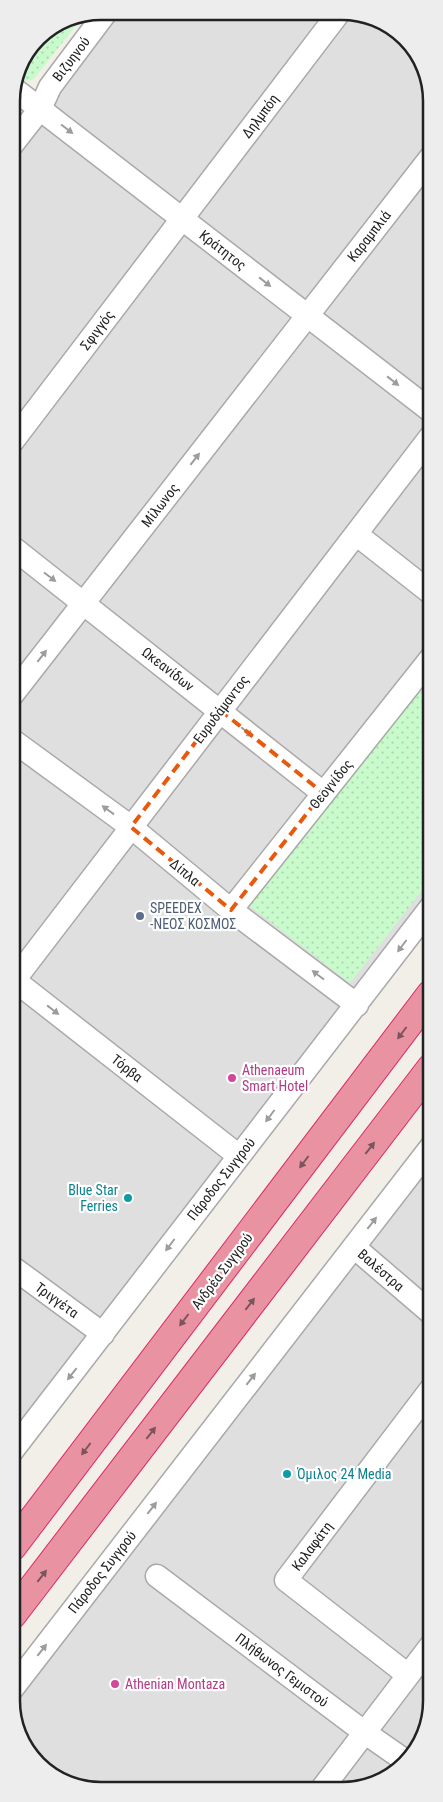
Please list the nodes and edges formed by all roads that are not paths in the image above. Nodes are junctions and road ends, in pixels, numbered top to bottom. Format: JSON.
{"nodes":[{"id":1,"x":100,"y":20,"type":"edge"},
{"id":2,"x":333,"y":20,"type":"edge"},
{"id":3,"x":20,"y":94,"type":"edge"},
{"id":4,"x":40,"y":109,"type":"junction"},
{"id":5,"x":20,"y":135,"type":"edge"},
{"id":6,"x":423,"y":167,"type":"edge"},
{"id":7,"x":182,"y":218,"type":"junction"},
{"id":8,"x":308,"y":315,"type":"junction"},
{"id":9,"x":423,"y":404,"type":"edge"},
{"id":10,"x":20,"y":431,"type":"edge"},
{"id":11,"x":423,"y":446,"type":"edge"},
{"id":12,"x":356,"y":534,"type":"junction"},
{"id":13,"x":20,"y":554,"type":"edge"},
{"id":14,"x":423,"y":587,"type":"edge"},
{"id":15,"x":84,"y":602,"type":"junction"},
{"id":16,"x":423,"y":668,"type":"edge"},
{"id":17,"x":20,"y":684,"type":"edge"},
{"id":18,"x":220,"y":710,"type":"junction"},
{"id":19,"x":20,"y":746,"type":"edge"},
{"id":20,"x":323,"y":793,"type":"junction"},
{"id":21,"x":131,"y":827,"type":"junction"},
{"id":22,"x":231,"y":910,"type":"junction"},
{"id":23,"x":423,"y":918,"type":"edge"},
{"id":24,"x":20,"y":972,"type":"edge"},
{"id":25,"x":20,"y":986,"type":"edge"},
{"id":26,"x":357,"y":1005,"type":"junction"},
{"id":27,"x":423,"y":1005,"type":"edge"},
{"id":28,"x":423,"y":1078,"type":"edge"},
{"id":29,"x":239,"y":1156,"type":"junction"},
{"id":30,"x":423,"y":1157,"type":"edge"},
{"id":31,"x":354,"y":1247,"type":"junction"},
{"id":32,"x":20,"y":1273,"type":"edge"},
{"id":33,"x":423,"y":1306,"type":"edge"},
{"id":34,"x":103,"y":1334,"type":"junction"},
{"id":35,"x":423,"y":1401,"type":"edge"},
{"id":36,"x":20,"y":1440,"type":"edge"},
{"id":37,"x":20,"y":1536,"type":"edge"},
{"id":38,"x":157,"y":1576,"type":"dead end"},
{"id":39,"x":20,"y":1605,"type":"edge"},
{"id":40,"x":423,"y":1656,"type":"edge"},
{"id":41,"x":408,"y":1675,"type":"junction"},
{"id":42,"x":20,"y":1679,"type":"edge"},
{"id":43,"x":364,"y":1732,"type":"junction"},
{"id":44,"x":400,"y":1757,"type":"edge"},
{"id":45,"x":326,"y":1782,"type":"edge"}],
"edges":[{"from":1,"to":4,"type":"street","name":"Βιζυηνού"},
{"from":2,"to":7,"type":"street","name":"Δηλμπόη"},
{"from":3,"to":4,"type":"street","name":"Κράτητος"},
{"from":4,"to":5,"type":"street","name":"Βιζυηνού"},
{"from":4,"to":7,"type":"street","name":"Κράτητος","one_way":true},
{"from":6,"to":8,"type":"street","name":"Καραμπλιά"},
{"from":7,"to":8,"type":"street","name":"Κράτητος","one_way":true},
{"from":7,"to":10,"type":"street","name":"Σφιγγός"},
{"from":8,"to":9,"type":"street","name":"Κράτητος","one_way":true},
{"from":15,"to":8,"type":"street","name":"Μίλωνος","one_way":true},
{"from":11,"to":12,"type":"street","name":"Ευρυδάμαντος"},
{"from":12,"to":14,"type":"street"},
{"from":12,"to":18,"type":"street","name":"Ευρυδάμαντος"},
{"from":13,"to":15,"type":"street","name":"Ωκεανίδων","one_way":true},
{"from":17,"to":15,"type":"street","name":"Μίλωνος","one_way":true},
{"from":15,"to":18,"type":"street","name":"Ωκεανίδων"},
{"from":16,"to":20,"type":"street","name":"Θεογνίδος"},
{"from":18,"to":20,"type":"street","name":"Ωκεανίδων","one_way":true},
{"from":18,"to":21,"type":"street","name":"Ευρυδάμαντος"},
{"from":21,"to":19,"type":"street","name":"Δίπλα","one_way":true},
{"from":20,"to":22,"type":"street","name":"Θεογνίδος"},
{"from":21,"to":22,"type":"street","name":"Δίπλα"},
{"from":21,"to":24,"type":"street","name":"Ευρυδάμαντος"},
{"from":26,"to":22,"type":"street","name":"Δίπλα","one_way":true},
{"from":23,"to":26,"type":"street","name":"Πάροδος Συγγρού","one_way":true},
{"from":25,"to":29,"type":"street","name":"Τόρβα","one_way":true},
{"from":26,"to":29,"type":"street","name":"Πάροδος Συγγρού","one_way":true},
{"from":27,"to":37,"type":"highway","name":"Ανδρέα Συγγρού","one_way":true},
{"from":39,"to":28,"type":"highway","one_way":true},
{"from":29,"to":34,"type":"street","name":"Πάροδος Συγγρού","one_way":true},
{"from":31,"to":30,"type":"street","name":"Πάροδος Συγγρού","one_way":true},
{"from":31,"to":33,"type":"street","name":"Βαλέστρα"},
{"from":42,"to":31,"type":"street","name":"Πάροδος Συγγρού","one_way":true},
{"from":32,"to":34,"type":"street","name":"Τριγγέτα"},
{"from":34,"to":36,"type":"street","name":"Πάροδος Συγγρού","one_way":true},
{"from":35,"to":41,"type":"street","name":"Καλαφάτη"},
{"from":38,"to":43,"type":"street","name":"Πλήθωνος Γεμιστού"},
{"from":40,"to":41,"type":"street"},
{"from":41,"to":43,"type":"street"},
{"from":43,"to":44,"type":"street","name":"Πλήθωνος Γεμιστού"},
{"from":43,"to":45,"type":"street"}]}
